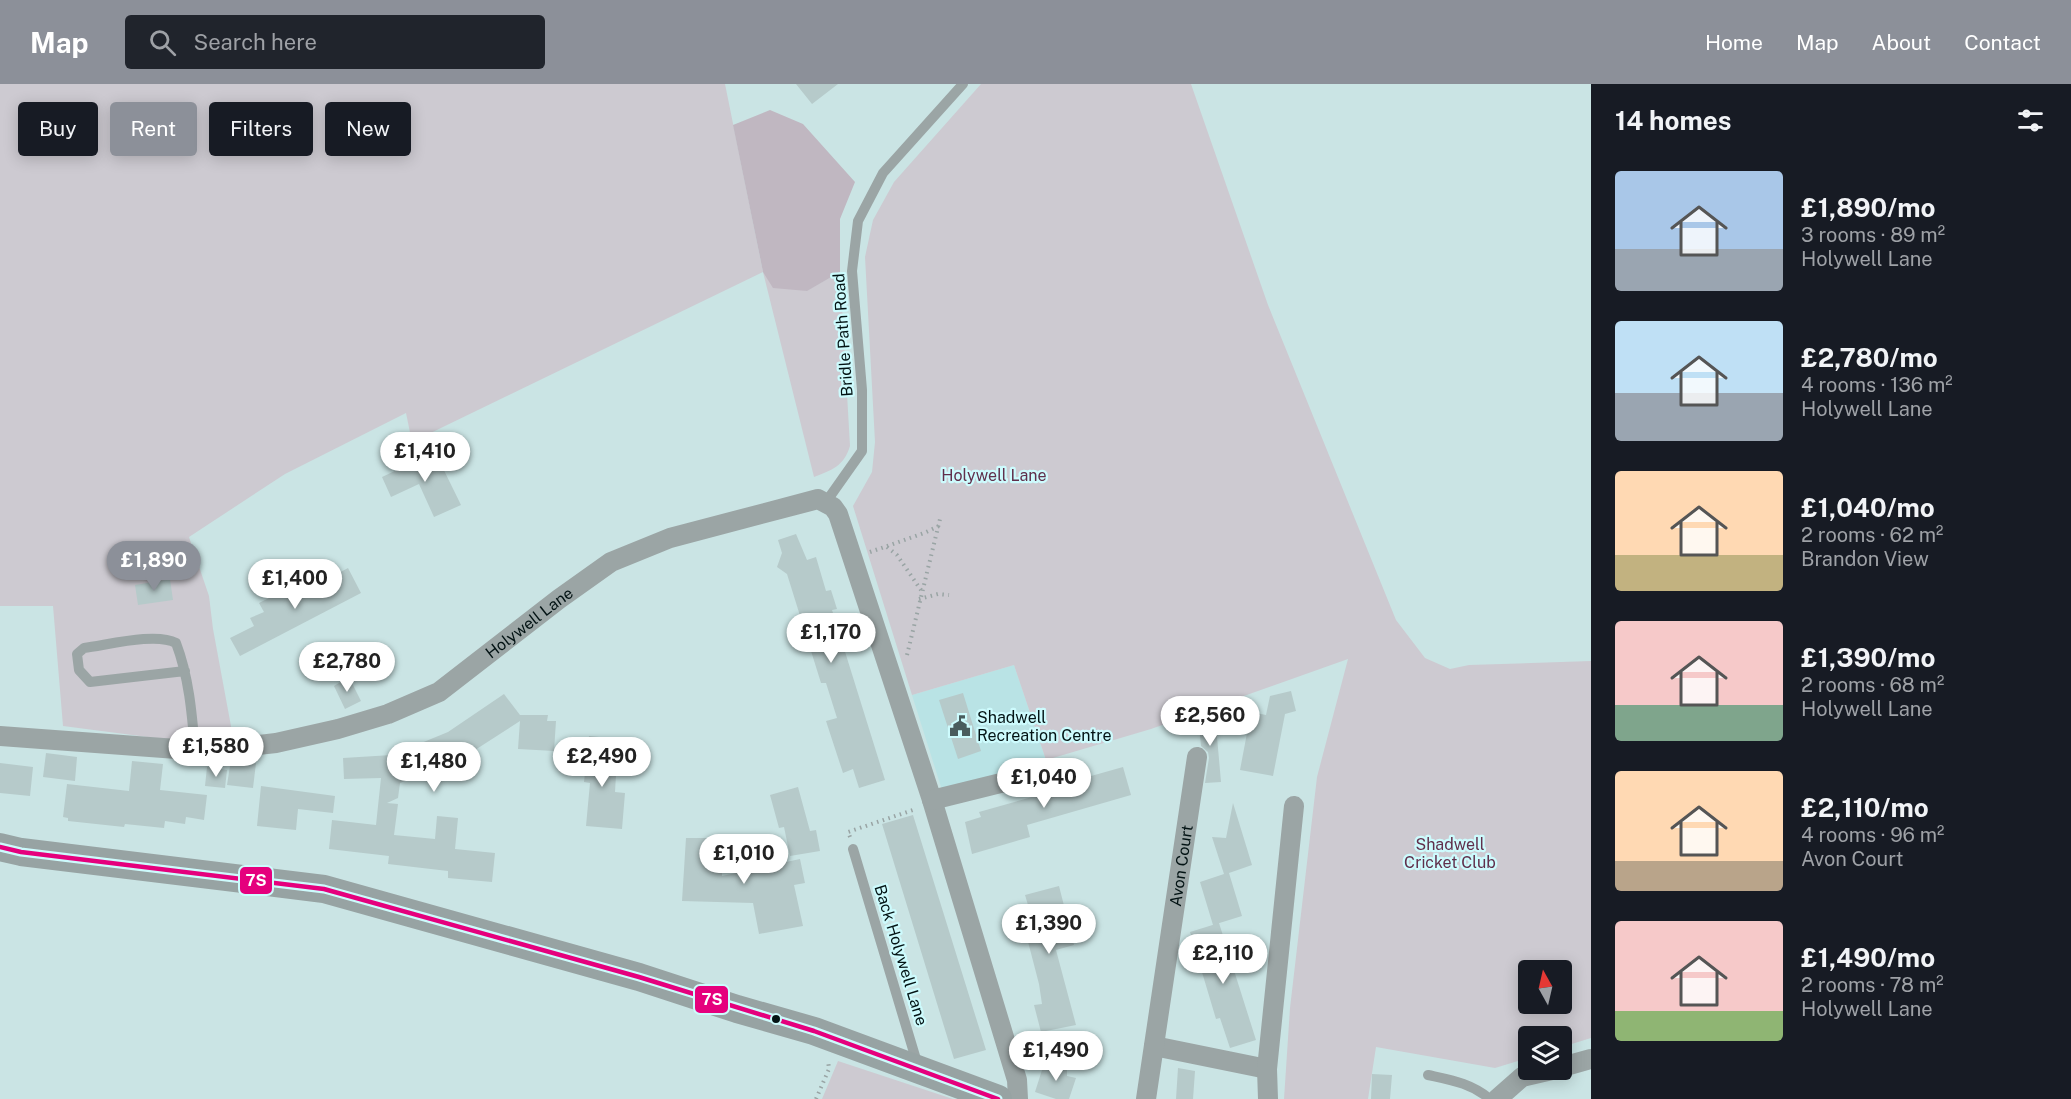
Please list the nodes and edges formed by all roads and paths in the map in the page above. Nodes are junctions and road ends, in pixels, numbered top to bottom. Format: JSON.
{"nodes":[{"id":1,"x":963,"y":84,"type":"edge"},
{"id":2,"x":826,"y":502,"type":"junction"},
{"id":3,"x":940,"y":515,"type":"dead end"},
{"id":4,"x":939,"y":525,"type":"junction"},
{"id":5,"x":886,"y":546,"type":"junction"},
{"id":6,"x":852,"y":558,"type":"junction"},
{"id":7,"x":921,"y":590,"type":"junction"},
{"id":8,"x":949,"y":595,"type":"dead end"},
{"id":9,"x":919,"y":599,"type":"junction"},
{"id":10,"x":907,"y":655,"type":"dead end"},
{"id":11,"x":184,"y":671,"type":"junction"},
{"id":12,"x":0,"y":736,"type":"edge"},
{"id":13,"x":195,"y":750,"type":"junction"},
{"id":14,"x":1197,"y":757,"type":"dead end"},
{"id":15,"x":1031,"y":779,"type":"dead end"},
{"id":16,"x":932,"y":802,"type":"junction"},
{"id":17,"x":1294,"y":806,"type":"dead end"},
{"id":18,"x":0,"y":847,"type":"edge"},
{"id":19,"x":853,"y":849,"type":"joint"},
{"id":20,"x":825,"y":1035,"type":"junction"},
{"id":21,"x":1154,"y":1046,"type":"junction"},
{"id":22,"x":1591,"y":1059,"type":"edge"},
{"id":23,"x":1572,"y":1064,"type":"edge"},
{"id":24,"x":1267,"y":1069,"type":"junction"},
{"id":25,"x":919,"y":1070,"type":"junction"},
{"id":26,"x":1428,"y":1075,"type":"dead end"},
{"id":27,"x":1519,"y":1080,"type":"edge"},
{"id":28,"x":816,"y":1099,"type":"edge"},
{"id":29,"x":998,"y":1099,"type":"edge"},
{"id":30,"x":1018,"y":1099,"type":"edge"},
{"id":31,"x":1146,"y":1099,"type":"edge"},
{"id":32,"x":1268,"y":1099,"type":"edge"},
{"id":33,"x":1490,"y":1099,"type":"edge"},
{"id":34,"x":1497,"y":1099,"type":"edge"}],
"edges":[{"from":1,"to":2,"type":"lane","name":"Bridle Path Road"},
{"from":2,"to":6,"type":"street"},
{"from":2,"to":13,"type":"street","name":"Holywell Lane"},
{"from":3,"to":4,"type":"path"},
{"from":4,"to":5,"type":"path"},
{"from":4,"to":7,"type":"path"},
{"from":5,"to":6,"type":"path"},
{"from":5,"to":7,"type":"path"},
{"from":6,"to":16,"type":"street"},
{"from":7,"to":9,"type":"path"},
{"from":8,"to":9,"type":"path"},
{"from":9,"to":10,"type":"path"},
{"from":11,"to":11,"type":"lane"},
{"from":11,"to":13,"type":"lane"},
{"from":12,"to":13,"type":"street","name":"Holywell Lane"},
{"from":14,"to":21,"type":"street","name":"Avon Court"},
{"from":15,"to":16,"type":"street"},
{"from":16,"to":19,"type":"path"},
{"from":16,"to":30,"type":"street"},
{"from":17,"to":24,"type":"street"},
{"from":18,"to":20,"type":"street"},
{"from":19,"to":25,"type":"lane","name":"Back Holywell Lane"},
{"from":20,"to":25,"type":"street"},
{"from":20,"to":28,"type":"path"},
{"from":21,"to":24,"type":"street"},
{"from":21,"to":31,"type":"street","name":"Avon Court"},
{"from":22,"to":23,"type":"street"},
{"from":24,"to":32,"type":"street"},
{"from":25,"to":29,"type":"street"},
{"from":26,"to":33,"type":"lane"},
{"from":27,"to":34,"type":"street"}]}
